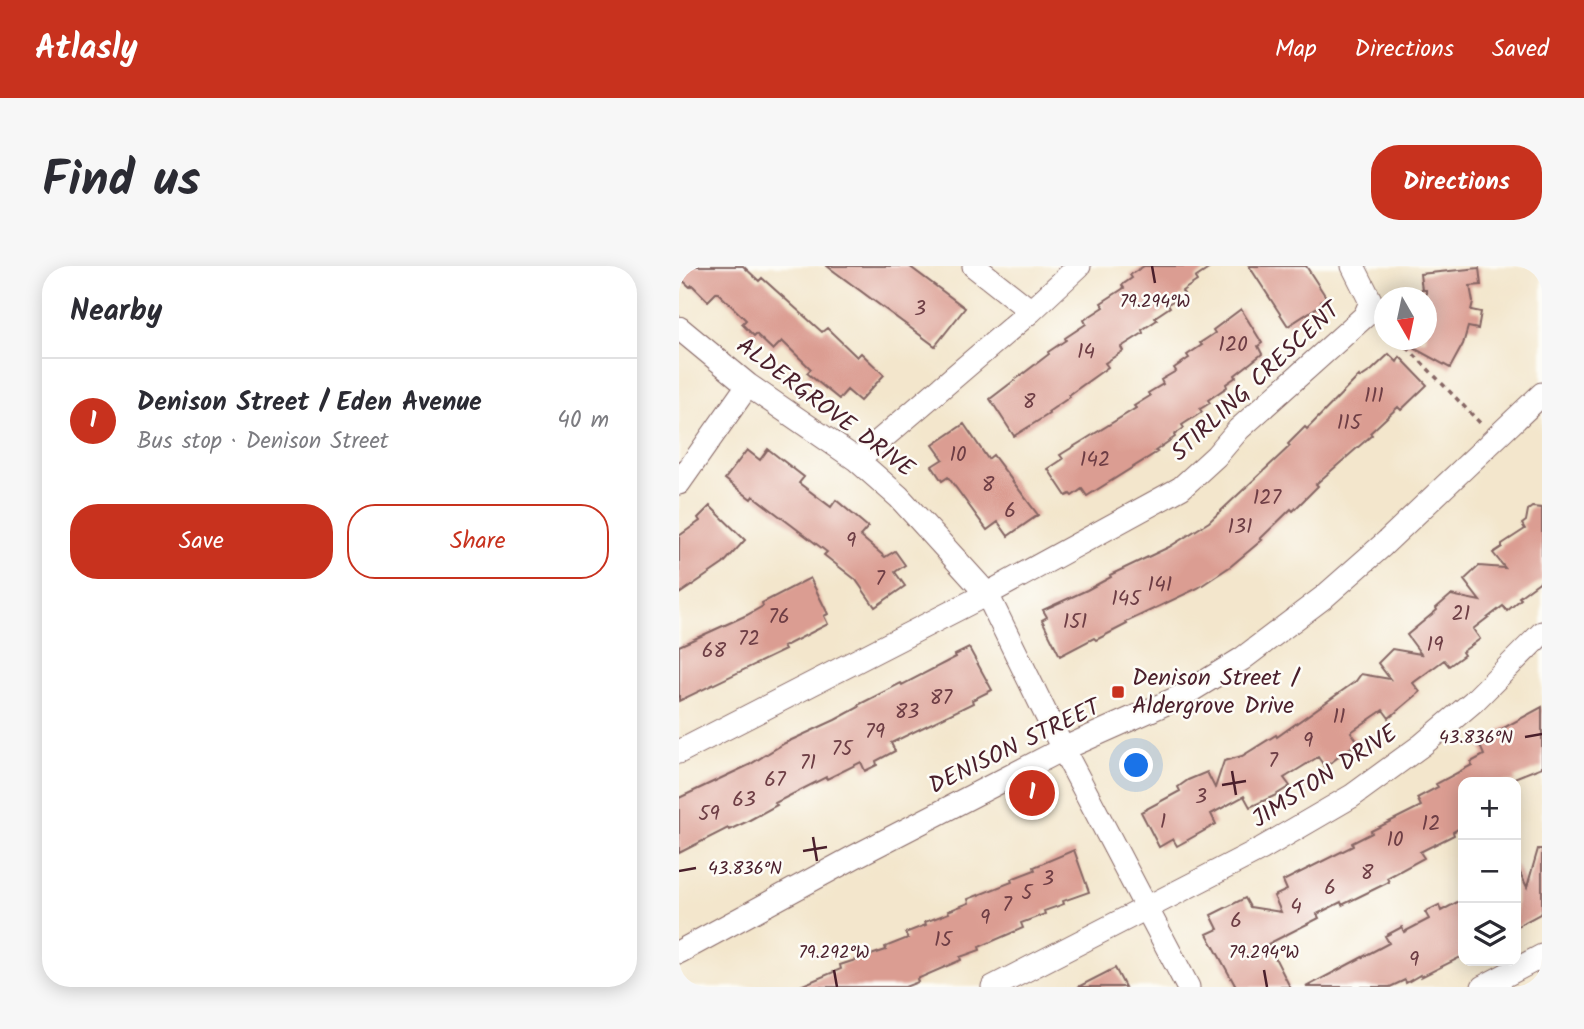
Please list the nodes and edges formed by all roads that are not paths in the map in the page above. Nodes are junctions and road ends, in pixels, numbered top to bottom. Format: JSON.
{"nodes":[{"id":1,"x":974,"y":266,"type":"edge"},
{"id":2,"x":1079,"y":266,"type":"edge"},
{"id":3,"x":1353,"y":266,"type":"edge"},
{"id":4,"x":1031,"y":311,"type":"junction"},
{"id":5,"x":679,"y":328,"type":"edge"},
{"id":6,"x":748,"y":384,"type":"junction"},
{"id":7,"x":1542,"y":394,"type":"edge"},
{"id":8,"x":857,"y":460,"type":"junction"},
{"id":9,"x":679,"y":482,"type":"edge"},
{"id":10,"x":987,"y":594,"type":"junction"},
{"id":11,"x":1542,"y":633,"type":"edge"},
{"id":12,"x":1063,"y":749,"type":"junction"},
{"id":13,"x":679,"y":752,"type":"edge"},
{"id":14,"x":1146,"y":907,"type":"junction"},
{"id":15,"x":679,"y":952,"type":"edge"},
{"id":16,"x":1542,"y":956,"type":"edge"},
{"id":17,"x":993,"y":987,"type":"edge"},
{"id":18,"x":1188,"y":987,"type":"edge"},
{"id":19,"x":1483,"y":987,"type":"edge"}],
"edges":[{"from":1,"to":4,"type":"street"},
{"from":2,"to":4,"type":"street"},
{"from":3,"to":10,"type":"street","name":"STIRLING CRESCENT"},
{"from":4,"to":8,"type":"street"},
{"from":5,"to":6,"type":"street","name":"ALDERGROVE DRIVE"},
{"from":6,"to":8,"type":"street","name":"ALDERGROVE DRIVE"},
{"from":6,"to":9,"type":"street"},
{"from":7,"to":12,"type":"street","name":"DENISON STREET"},
{"from":8,"to":10,"type":"street","name":"ALDERGROVE DRIVE"},
{"from":10,"to":12,"type":"street","name":"ALDERGROVE DRIVE"},
{"from":10,"to":13,"type":"street","name":"STIRLING CRESCENT"},
{"from":11,"to":14,"type":"street","name":"JIMSTON DRIVE"},
{"from":12,"to":14,"type":"street","name":"ALDERGROVE DRIVE"},
{"from":12,"to":15,"type":"street","name":"DENISON STREET"},
{"from":14,"to":17,"type":"street","name":"JIMSTON DRIVE"},
{"from":14,"to":18,"type":"street","name":"ALDERGROVE DRIVE"},
{"from":16,"to":19,"type":"street"}]}
